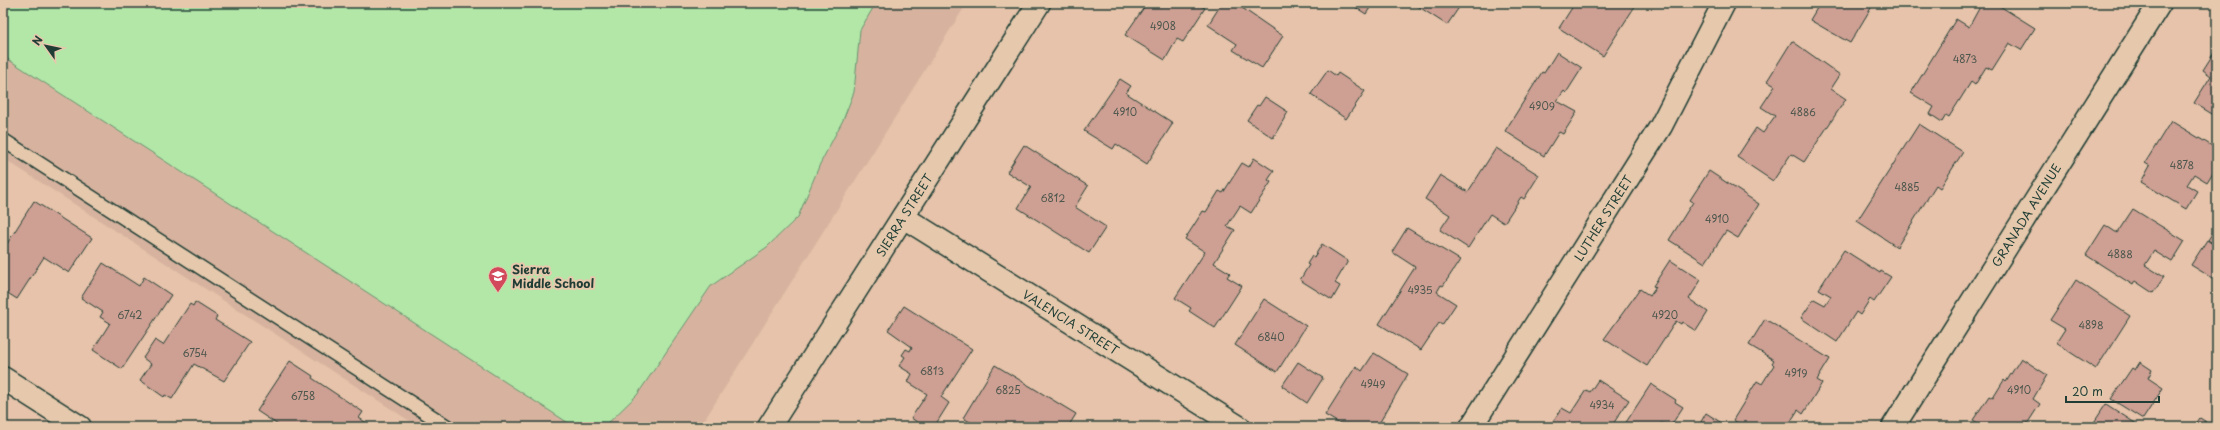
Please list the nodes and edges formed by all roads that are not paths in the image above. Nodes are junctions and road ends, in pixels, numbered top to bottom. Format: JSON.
{"nodes":[{"id":1,"x":1039,"y":3,"type":"edge"},
{"id":2,"x":1724,"y":3,"type":"edge"},
{"id":3,"x":2160,"y":3,"type":"edge"},
{"id":4,"x":3,"y":140,"type":"edge"},
{"id":5,"x":903,"y":217,"type":"junction"},
{"id":6,"x":3,"y":378,"type":"edge"},
{"id":7,"x":80,"y":427,"type":"edge"},
{"id":8,"x":448,"y":427,"type":"edge"},
{"id":9,"x":769,"y":427,"type":"edge"},
{"id":10,"x":1239,"y":427,"type":"edge"},
{"id":11,"x":1471,"y":427,"type":"edge"},
{"id":12,"x":1893,"y":427,"type":"edge"}],
"edges":[{"from":1,"to":5,"type":"street","name":"SIERRA STREET"},
{"from":2,"to":11,"type":"street","name":"LUTHER STREET"},
{"from":3,"to":12,"type":"street","name":"GRANADA AVENUE"},
{"from":4,"to":8,"type":"lane"},
{"from":5,"to":9,"type":"street","name":"SIERRA STREET"},
{"from":5,"to":10,"type":"street","name":"VALENCIA STREET"},
{"from":6,"to":7,"type":"street"}]}
